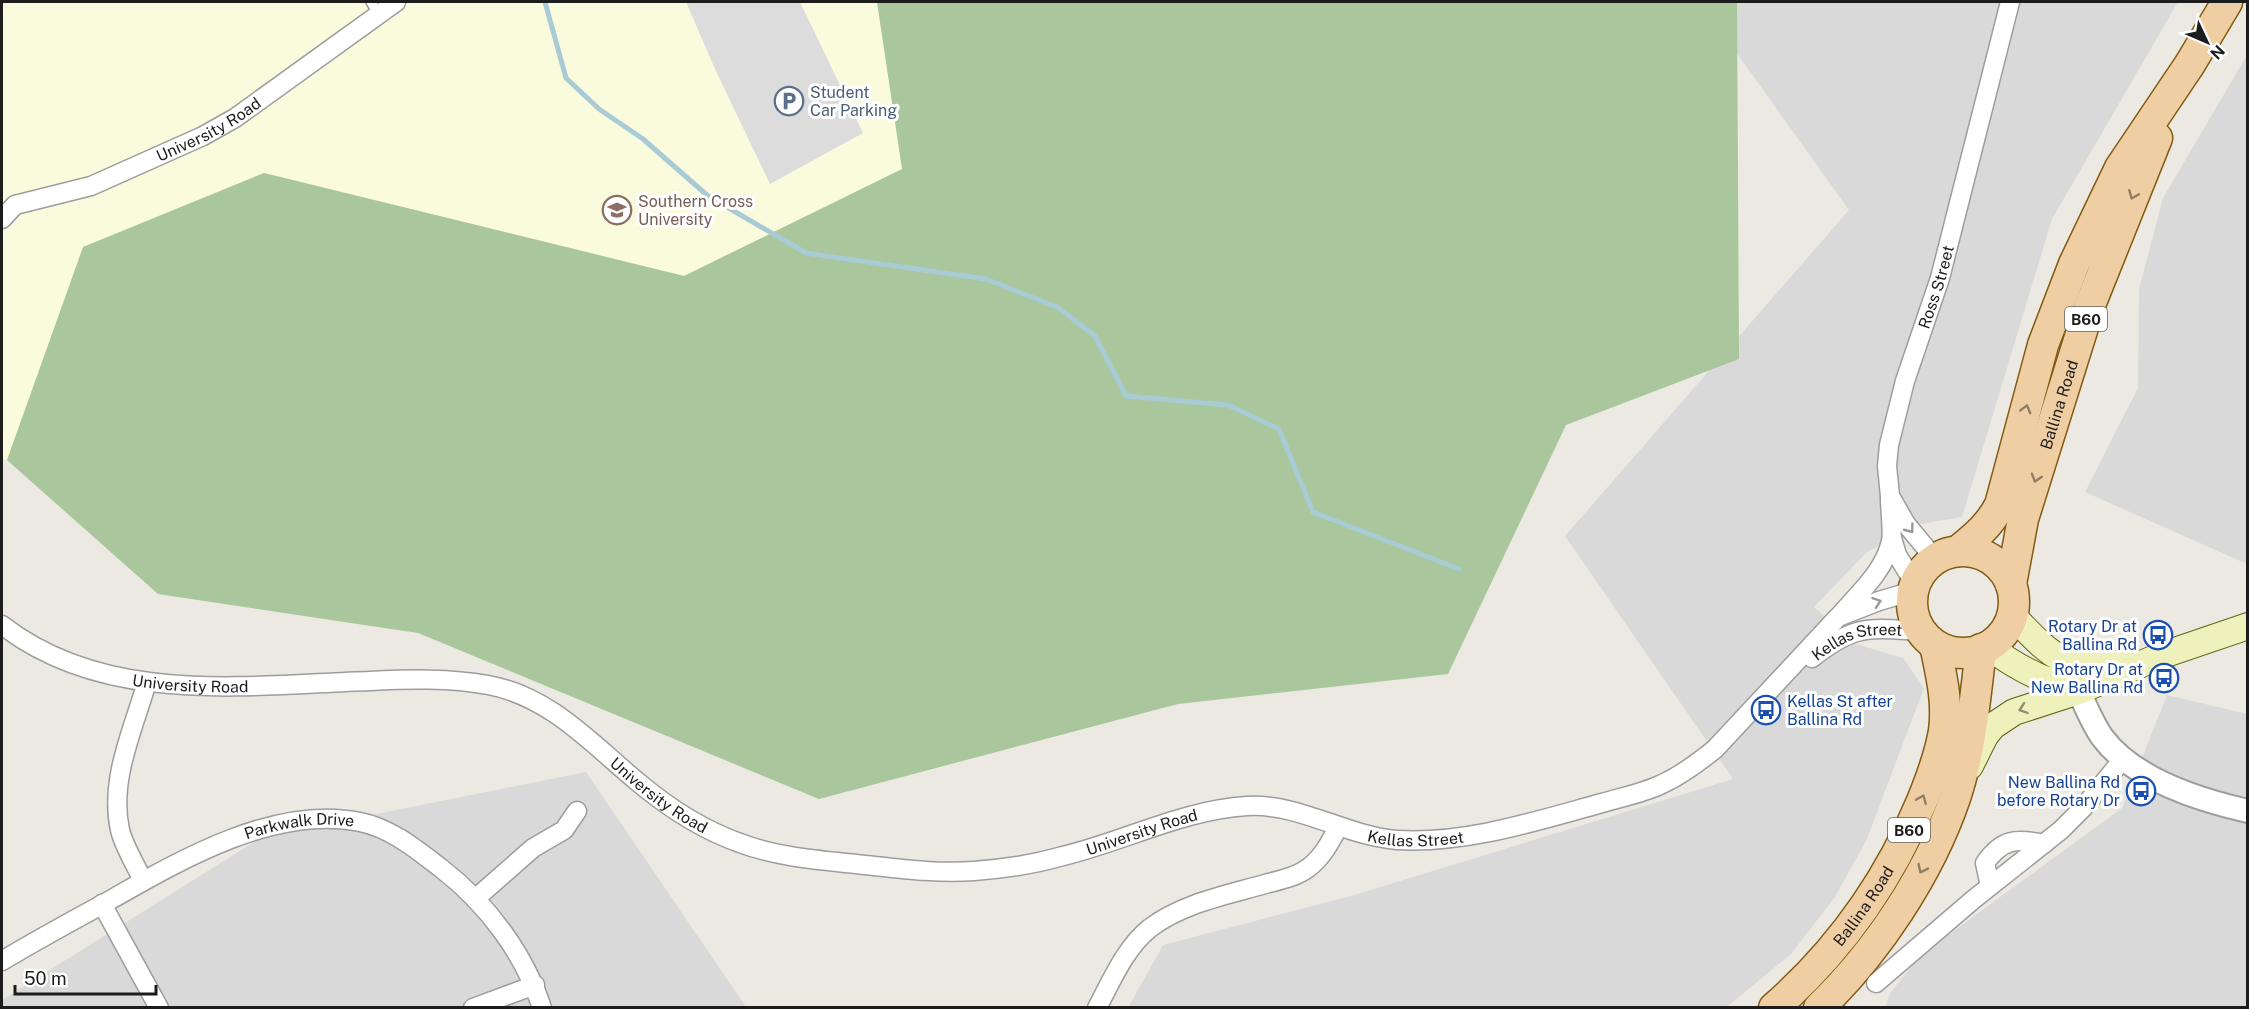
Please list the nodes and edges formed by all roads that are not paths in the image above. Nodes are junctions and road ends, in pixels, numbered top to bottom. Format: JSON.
{"nodes":[{"id":1,"x":396,"y":2,"type":"edge"},
{"id":2,"x":2010,"y":2,"type":"edge"},
{"id":3,"x":2227,"y":2,"type":"edge"},
{"id":4,"x":375,"y":8,"type":"edge"},
{"id":5,"x":2190,"y":64,"type":"junction"},
{"id":6,"x":2,"y":219,"type":"edge"},
{"id":7,"x":1890,"y":496,"type":"junction"},
{"id":8,"x":1892,"y":538,"type":"junction"},
{"id":9,"x":1946,"y":555,"type":"junction"},
{"id":10,"x":2011,"y":584,"type":"junction"},
{"id":11,"x":1914,"y":588,"type":"junction"},
{"id":12,"x":2012,"y":615,"type":"junction"},
{"id":13,"x":1838,"y":617,"type":"junction"},
{"id":14,"x":2,"y":625,"type":"edge"},
{"id":15,"x":2247,"y":626,"type":"edge"},
{"id":16,"x":1928,"y":638,"type":"junction"},
{"id":17,"x":1985,"y":648,"type":"junction"},
{"id":18,"x":2160,"y":656,"type":"junction"},
{"id":19,"x":2066,"y":662,"type":"junction"},
{"id":20,"x":147,"y":682,"type":"junction"},
{"id":21,"x":1770,"y":691,"type":"junction"},
{"id":22,"x":2079,"y":691,"type":"junction"},
{"id":23,"x":2123,"y":759,"type":"junction"},
{"id":24,"x":1955,"y":796,"type":"junction"},
{"id":25,"x":577,"y":811,"type":"dead end"},
{"id":26,"x":2247,"y":811,"type":"edge"},
{"id":27,"x":1338,"y":828,"type":"junction"},
{"id":28,"x":2044,"y":844,"type":"junction"},
{"id":29,"x":143,"y":881,"type":"junction"},
{"id":30,"x":1990,"y":886,"type":"junction"},
{"id":31,"x":476,"y":899,"type":"junction"},
{"id":32,"x":102,"y":904,"type":"junction"},
{"id":33,"x":2,"y":961,"type":"edge"},
{"id":34,"x":1876,"y":983,"type":"dead end"},
{"id":35,"x":535,"y":985,"type":"junction"},
{"id":36,"x":159,"y":1008,"type":"edge"},
{"id":37,"x":473,"y":1008,"type":"edge"},
{"id":38,"x":542,"y":1008,"type":"edge"},
{"id":39,"x":1097,"y":1008,"type":"edge"},
{"id":40,"x":1774,"y":1008,"type":"edge"},
{"id":41,"x":1819,"y":1008,"type":"edge"}],
"edges":[{"from":1,"to":4,"type":"street","name":"University Road"},
{"from":2,"to":7,"type":"street","name":"Ross Street"},
{"from":3,"to":5,"type":"main road","name":"Ballina Road","number":"B60"},
{"from":4,"to":6,"type":"street","name":"University Road"},
{"from":9,"to":5,"type":"main road","name":"Ballina Road","number":"B60","one_way":true},
{"from":5,"to":10,"type":"main road","name":"Ballina Road","number":"B60","one_way":true},
{"from":7,"to":8,"type":"street","name":"Kellas Street"},
{"from":7,"to":9,"type":"street","name":"Ross Street","one_way":true},
{"from":8,"to":11,"type":"street"},
{"from":8,"to":13,"type":"street","name":"Kellas Street"},
{"from":9,"to":10,"type":"main road"},
{"from":9,"to":11,"type":"main road","number":"B60"},
{"from":10,"to":12,"type":"main road","number":"B60"},
{"from":13,"to":11,"type":"street","name":"Kellas Street","one_way":true},
{"from":11,"to":16,"type":"main road","number":"B60"},
{"from":12,"to":17,"type":"main road"},
{"from":12,"to":19,"type":"main road"},
{"from":13,"to":21,"type":"street","name":"Kellas Street"},
{"from":14,"to":20,"type":"street","name":"University Road"},
{"from":15,"to":18,"type":"main road"},
{"from":16,"to":17,"type":"main road"},
{"from":16,"to":21,"type":"street","name":"Kellas Street"},
{"from":40,"to":16,"type":"main road","name":"Ballina Road","number":"B60","one_way":true},
{"from":17,"to":22,"type":"main road"},
{"from":17,"to":24,"type":"main road","name":"Ballina Road","number":"B60"},
{"from":18,"to":19,"type":"main road"},
{"from":18,"to":22,"type":"main road"},
{"from":19,"to":22,"type":"street"},
{"from":20,"to":27,"type":"street","name":"University Road"},
{"from":20,"to":29,"type":"street"},
{"from":21,"to":27,"type":"street","name":"Kellas Street"},
{"from":22,"to":23,"type":"street"},
{"from":22,"to":24,"type":"main road","one_way":true},
{"from":23,"to":26,"type":"street"},
{"from":23,"to":28,"type":"street"},
{"from":24,"to":41,"type":"main road","name":"Ballina Road","number":"B60","one_way":true},
{"from":25,"to":31,"type":"street"},
{"from":27,"to":39,"type":"street"},
{"from":28,"to":30,"type":"street"},
{"from":28,"to":30,"type":"street"},
{"from":29,"to":31,"type":"street","name":"Parkwalk Drive"},
{"from":29,"to":32,"type":"street","name":"Parkwalk Drive"},
{"from":30,"to":34,"type":"street"},
{"from":31,"to":35,"type":"street","name":"Parkwalk Drive"},
{"from":32,"to":33,"type":"street","name":"Parkwalk Drive"},
{"from":32,"to":36,"type":"street"},
{"from":35,"to":37,"type":"street"},
{"from":35,"to":38,"type":"street","name":"Parkwalk Drive"}]}
